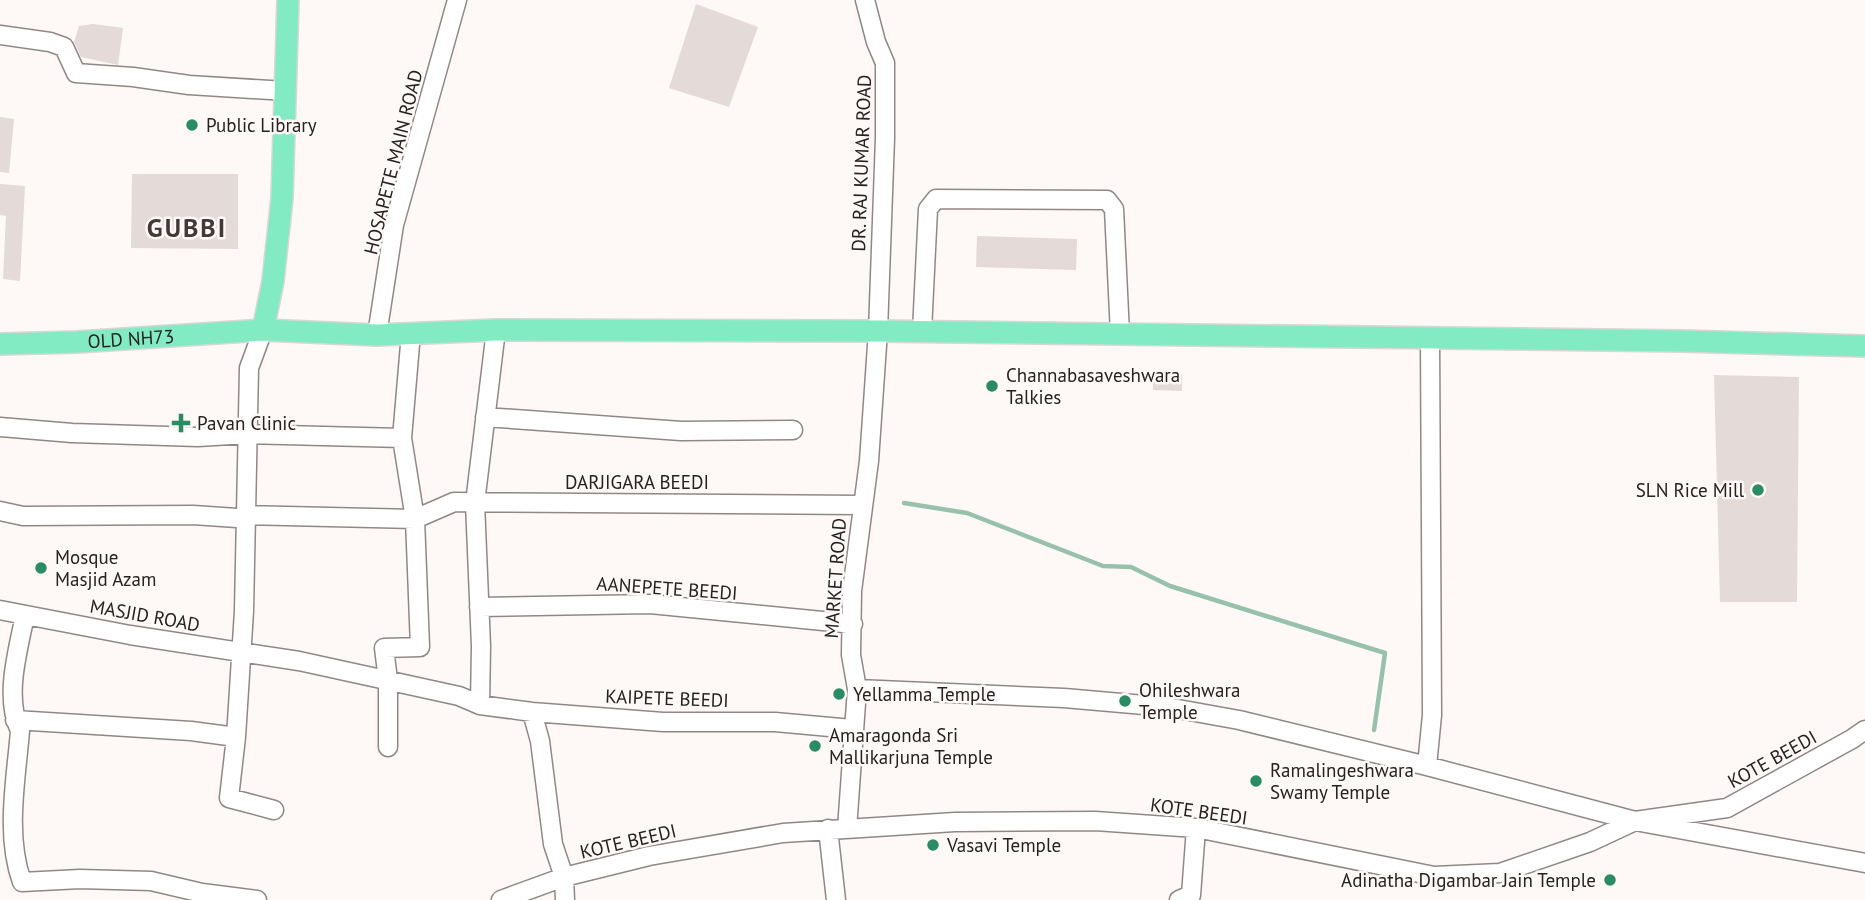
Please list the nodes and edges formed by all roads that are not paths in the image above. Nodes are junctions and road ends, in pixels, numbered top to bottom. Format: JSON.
{"nodes":[{"id":1,"x":288,"y":0,"type":"edge"},
{"id":2,"x":457,"y":0,"type":"edge"},
{"id":3,"x":865,"y":0,"type":"edge"},
{"id":4,"x":0,"y":35,"type":"edge"},
{"id":5,"x":286,"y":91,"type":"junction"},
{"id":6,"x":263,"y":330,"type":"junction"},
{"id":7,"x":496,"y":330,"type":"junction"},
{"id":8,"x":877,"y":331,"type":"junction"},
{"id":9,"x":922,"y":331,"type":"junction"},
{"id":10,"x":411,"y":333,"type":"junction"},
{"id":11,"x":1120,"y":334,"type":"junction"},
{"id":12,"x":377,"y":335,"type":"junction"},
{"id":13,"x":1430,"y":338,"type":"junction"},
{"id":14,"x":0,"y":344,"type":"edge"},
{"id":15,"x":1865,"y":346,"type":"edge"},
{"id":16,"x":485,"y":417,"type":"junction"},
{"id":17,"x":0,"y":427,"type":"edge"},
{"id":18,"x":793,"y":430,"type":"dead end"},
{"id":19,"x":247,"y":434,"type":"junction"},
{"id":20,"x":402,"y":438,"type":"junction"},
{"id":21,"x":475,"y":503,"type":"junction"},
{"id":22,"x":862,"y":505,"type":"junction"},
{"id":23,"x":0,"y":510,"type":"edge"},
{"id":24,"x":248,"y":515,"type":"junction"},
{"id":25,"x":415,"y":519,"type":"junction"},
{"id":26,"x":479,"y":607,"type":"junction"},
{"id":27,"x":0,"y":610,"type":"edge"},
{"id":28,"x":26,"y":615,"type":"junction"},
{"id":29,"x":853,"y":624,"type":"junction"},
{"id":30,"x":241,"y":654,"type":"junction"},
{"id":31,"x":388,"y":680,"type":"junction"},
{"id":32,"x":857,"y":689,"type":"junction"},
{"id":33,"x":480,"y":705,"type":"junction"},
{"id":34,"x":533,"y":712,"type":"junction"},
{"id":35,"x":15,"y":720,"type":"junction"},
{"id":36,"x":852,"y":729,"type":"junction"},
{"id":37,"x":1865,"y":730,"type":"edge"},
{"id":38,"x":236,"y":737,"type":"junction"},
{"id":39,"x":388,"y":747,"type":"dead end"},
{"id":40,"x":1427,"y":765,"type":"junction"},
{"id":41,"x":274,"y":810,"type":"dead end"},
{"id":42,"x":7,"y":815,"type":"edge"},
{"id":43,"x":1635,"y":821,"type":"junction"},
{"id":44,"x":1196,"y":828,"type":"junction"},
{"id":45,"x":828,"y":829,"type":"junction"},
{"id":46,"x":847,"y":829,"type":"junction"},
{"id":47,"x":1865,"y":863,"type":"edge"},
{"id":48,"x":564,"y":877,"type":"junction"},
{"id":49,"x":203,"y":897,"type":"edge"},
{"id":50,"x":257,"y":900,"type":"edge"},
{"id":51,"x":501,"y":900,"type":"edge"},
{"id":52,"x":565,"y":900,"type":"edge"},
{"id":53,"x":836,"y":900,"type":"edge"},
{"id":54,"x":1179,"y":900,"type":"edge"}],
"edges":[{"from":1,"to":5,"type":"main road"},
{"from":2,"to":12,"type":"street","name":"HOSAPETE MAIN ROAD"},
{"from":3,"to":8,"type":"street","name":"DR. RAJ KUMAR ROAD"},
{"from":4,"to":5,"type":"street"},
{"from":5,"to":6,"type":"main road"},
{"from":6,"to":12,"type":"main road","name":"OLD NH73"},
{"from":6,"to":14,"type":"main road","name":"OLD NH73"},
{"from":6,"to":19,"type":"street"},
{"from":7,"to":8,"type":"main road","name":"OLD NH73"},
{"from":7,"to":10,"type":"main road","name":"OLD NH73"},
{"from":7,"to":16,"type":"street"},
{"from":8,"to":9,"type":"main road","name":"OLD NH73"},
{"from":8,"to":22,"type":"street","name":"MARKET ROAD"},
{"from":9,"to":11,"type":"main road","name":"OLD NH73"},
{"from":9,"to":11,"type":"street"},
{"from":10,"to":12,"type":"main road","name":"OLD NH73"},
{"from":10,"to":20,"type":"street"},
{"from":11,"to":13,"type":"main road","name":"OLD NH73"},
{"from":13,"to":15,"type":"main road","name":"OLD NH73"},
{"from":13,"to":40,"type":"street"},
{"from":16,"to":18,"type":"street"},
{"from":16,"to":21,"type":"street"},
{"from":17,"to":19,"type":"street"},
{"from":19,"to":20,"type":"street"},
{"from":19,"to":24,"type":"street"},
{"from":20,"to":25,"type":"street"},
{"from":21,"to":22,"type":"street","name":"DARJIGARA BEEDI"},
{"from":21,"to":25,"type":"street","name":"DARJIGARA BEEDI"},
{"from":21,"to":26,"type":"street"},
{"from":22,"to":29,"type":"street","name":"MARKET ROAD"},
{"from":23,"to":24,"type":"street"},
{"from":24,"to":25,"type":"street"},
{"from":24,"to":30,"type":"street"},
{"from":25,"to":31,"type":"street"},
{"from":26,"to":29,"type":"street","name":"AANEPETE BEEDI"},
{"from":26,"to":33,"type":"street"},
{"from":27,"to":28,"type":"street","name":"MASJID ROAD"},
{"from":28,"to":30,"type":"street","name":"MASJID ROAD"},
{"from":28,"to":35,"type":"street"},
{"from":29,"to":32,"type":"street","name":"MARKET ROAD"},
{"from":30,"to":31,"type":"street","name":"MASJID ROAD"},
{"from":30,"to":38,"type":"street"},
{"from":31,"to":33,"type":"street","name":"KAIPETE BEEDI"},
{"from":31,"to":39,"type":"street"},
{"from":32,"to":36,"type":"street","name":"MARKET ROAD"},
{"from":32,"to":40,"type":"street"},
{"from":33,"to":34,"type":"street","name":"KAIPETE BEEDI"},
{"from":34,"to":36,"type":"street","name":"KAIPETE BEEDI"},
{"from":34,"to":48,"type":"street"},
{"from":35,"to":38,"type":"street"},
{"from":35,"to":42,"type":"street"},
{"from":36,"to":46,"type":"street","name":"MARKET ROAD"},
{"from":37,"to":43,"type":"street","name":"KOTE BEEDI"},
{"from":38,"to":41,"type":"street"},
{"from":40,"to":43,"type":"street"},
{"from":42,"to":49,"type":"street"},
{"from":43,"to":44,"type":"street","name":"KOTE BEEDI"},
{"from":43,"to":47,"type":"street"},
{"from":44,"to":46,"type":"street","name":"KOTE BEEDI"},
{"from":44,"to":54,"type":"street"},
{"from":45,"to":46,"type":"street","name":"KOTE BEEDI"},
{"from":45,"to":48,"type":"street","name":"KOTE BEEDI"},
{"from":45,"to":53,"type":"street"},
{"from":48,"to":51,"type":"street","name":"KOTE BEEDI"},
{"from":48,"to":52,"type":"street"},
{"from":49,"to":50,"type":"street"}]}
